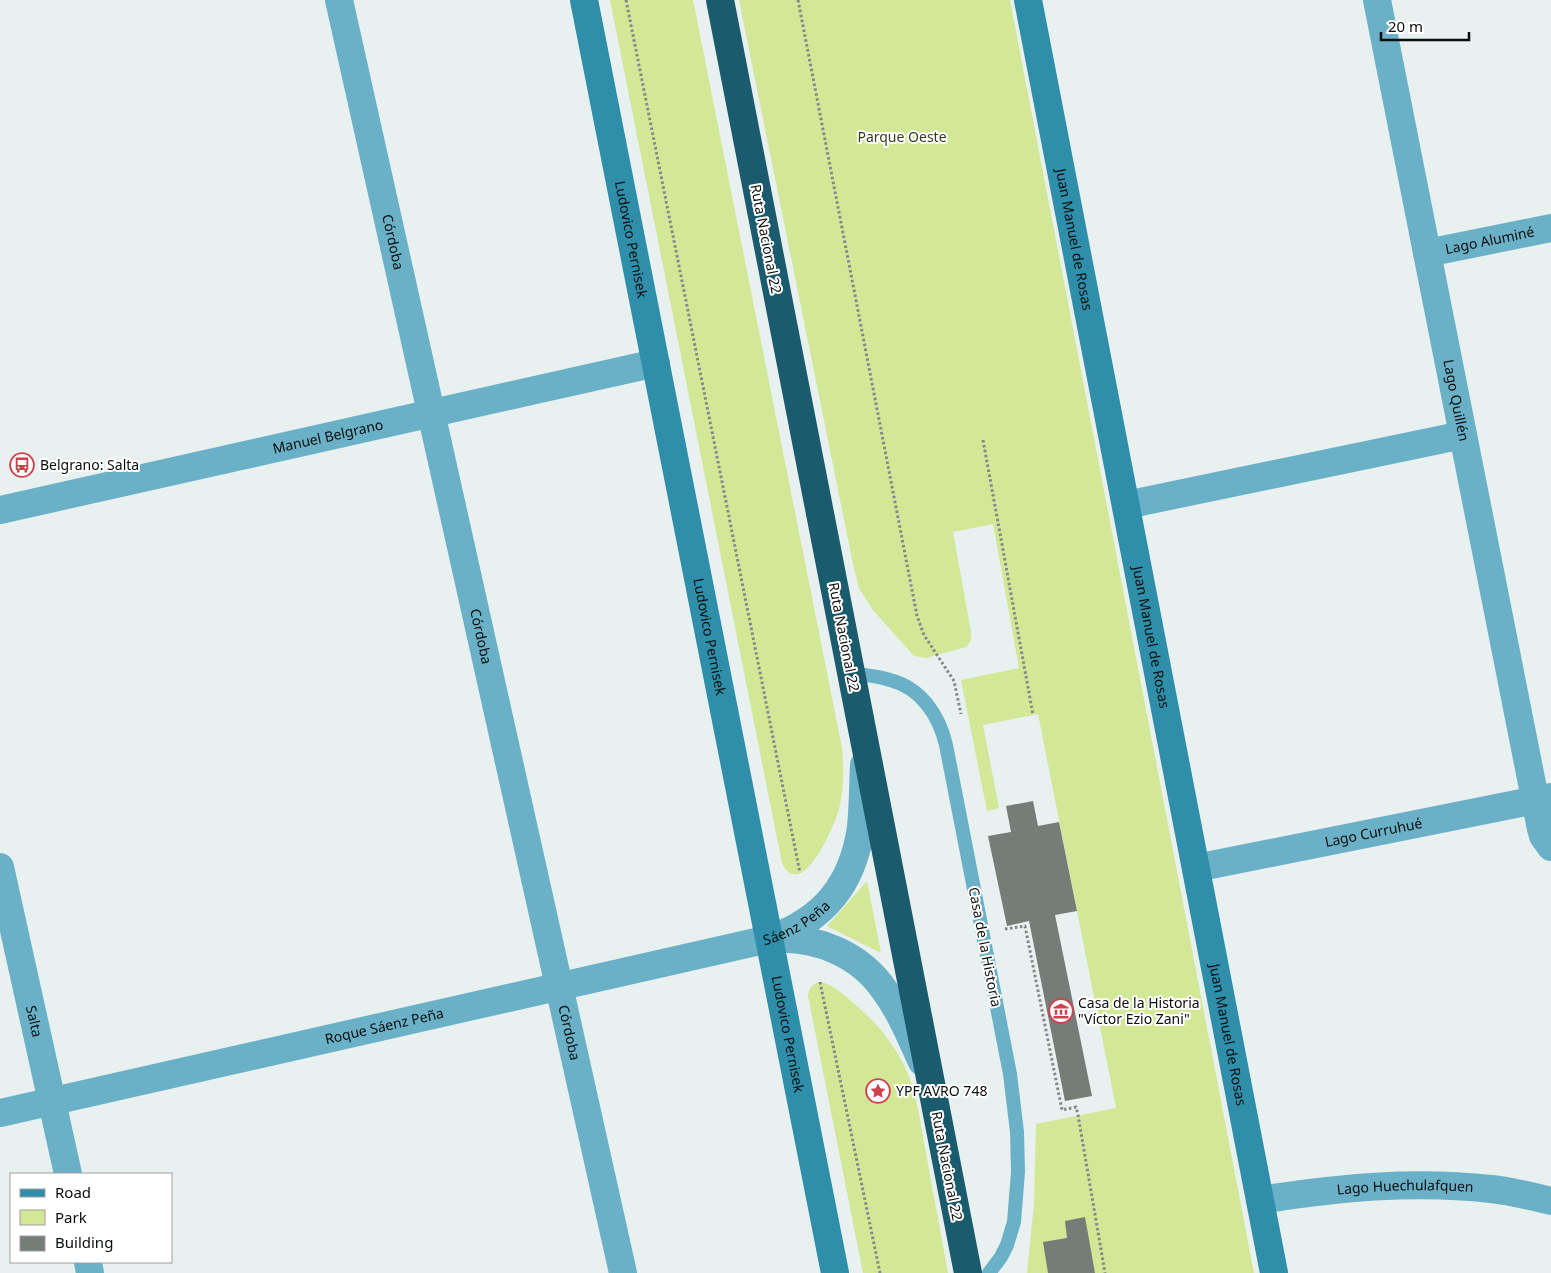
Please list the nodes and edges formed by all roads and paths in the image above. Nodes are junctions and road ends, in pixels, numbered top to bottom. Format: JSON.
{"nodes":[{"id":1,"x":339,"y":0,"type":"edge"},
{"id":2,"x":584,"y":0,"type":"edge"},
{"id":3,"x":626,"y":0,"type":"edge"},
{"id":4,"x":720,"y":0,"type":"edge"},
{"id":5,"x":798,"y":0,"type":"edge"},
{"id":6,"x":1028,"y":0,"type":"edge"},
{"id":7,"x":1378,"y":0,"type":"edge"},
{"id":8,"x":1551,"y":228,"type":"edge"},
{"id":9,"x":1427,"y":253,"type":"junction"},
{"id":10,"x":656,"y":363,"type":"junction"},
{"id":11,"x":431,"y":413,"type":"junction"},
{"id":12,"x":1463,"y":435,"type":"junction"},
{"id":13,"x":983,"y":440,"type":"dead end"},
{"id":14,"x":1126,"y":505,"type":"junction"},
{"id":15,"x":0,"y":510,"type":"edge"},
{"id":16,"x":851,"y":674,"type":"junction"},
{"id":17,"x":1033,"y":715,"type":"dead end"},
{"id":18,"x":962,"y":719,"type":"dead end"},
{"id":19,"x":865,"y":744,"type":"junction"},
{"id":20,"x":1543,"y":798,"type":"edge"},
{"id":21,"x":1551,"y":847,"type":"edge"},
{"id":22,"x":0,"y":867,"type":"edge"},
{"id":23,"x":1196,"y":868,"type":"junction"},
{"id":24,"x":800,"y":874,"type":"dead end"},
{"id":25,"x":1003,"y":920,"type":"dead end"},
{"id":26,"x":769,"y":939,"type":"junction"},
{"id":27,"x":820,"y":982,"type":"dead end"},
{"id":28,"x":559,"y":987,"type":"junction"},
{"id":29,"x":931,"y":1081,"type":"junction"},
{"id":30,"x":52,"y":1102,"type":"junction"},
{"id":31,"x":0,"y":1113,"type":"edge"},
{"id":32,"x":68,"y":1173,"type":"edge"},
{"id":33,"x":1260,"y":1200,"type":"junction"},
{"id":34,"x":1551,"y":1201,"type":"edge"},
{"id":35,"x":623,"y":1273,"type":"edge"},
{"id":36,"x":835,"y":1273,"type":"edge"},
{"id":37,"x":880,"y":1273,"type":"edge"},
{"id":38,"x":968,"y":1273,"type":"edge"},
{"id":39,"x":989,"y":1273,"type":"edge"},
{"id":40,"x":1104,"y":1273,"type":"edge"},
{"id":41,"x":1274,"y":1273,"type":"edge"}],
"edges":[{"from":1,"to":11,"type":"street","name":"Córdoba"},
{"from":2,"to":10,"type":"street","name":"Ludovico Pernisek"},
{"from":3,"to":24,"type":"path"},
{"from":4,"to":16,"type":"highway","name":"Ruta Nacional 22"},
{"from":5,"to":18,"type":"path"},
{"from":6,"to":14,"type":"street","name":"Juan Manuel de Rosas"},
{"from":7,"to":9,"type":"street","name":"Lago Quillén"},
{"from":8,"to":9,"type":"street","name":"Lago Aluminé"},
{"from":9,"to":12,"type":"street","name":"Lago Quillén"},
{"from":10,"to":11,"type":"street","name":"Manuel Belgrano"},
{"from":10,"to":26,"type":"street","name":"Ludovico Pernisek"},
{"from":11,"to":15,"type":"street","name":"Manuel Belgrano"},
{"from":11,"to":28,"type":"street","name":"Córdoba"},
{"from":12,"to":14,"type":"street"},
{"from":12,"to":20,"type":"street","name":"Lago Quillén"},
{"from":13,"to":17,"type":"path"},
{"from":14,"to":23,"type":"street","name":"Juan Manuel de Rosas"},
{"from":16,"to":19,"type":"highway","name":"Ruta Nacional 22"},
{"from":16,"to":39,"type":"lane","name":"Casa de la Historia"},
{"from":19,"to":26,"type":"street","name":"Sáenz Peña"},
{"from":19,"to":29,"type":"highway","name":"Ruta Nacional 22"},
{"from":20,"to":21,"type":"street","name":"Lago Quillén"},
{"from":20,"to":23,"type":"street","name":"Lago Curruhué"},
{"from":22,"to":30,"type":"street","name":"Salta"},
{"from":23,"to":33,"type":"street","name":"Juan Manuel de Rosas"},
{"from":25,"to":40,"type":"path"},
{"from":26,"to":28,"type":"street","name":"Roque Sáenz Peña"},
{"from":26,"to":29,"type":"street","name":"Sáenz Peña"},
{"from":26,"to":36,"type":"street","name":"Ludovico Pernisek"},
{"from":27,"to":37,"type":"path"},
{"from":28,"to":30,"type":"street","name":"Roque Sáenz Peña"},
{"from":28,"to":35,"type":"street","name":"Córdoba"},
{"from":29,"to":38,"type":"highway","name":"Ruta Nacional 22"},
{"from":30,"to":31,"type":"street","name":"Roque Sáenz Peña"},
{"from":30,"to":32,"type":"street","name":"Salta"},
{"from":33,"to":34,"type":"street","name":"Lago Huechulafquen"},
{"from":33,"to":41,"type":"street","name":"Juan Manuel de Rosas"}]}
